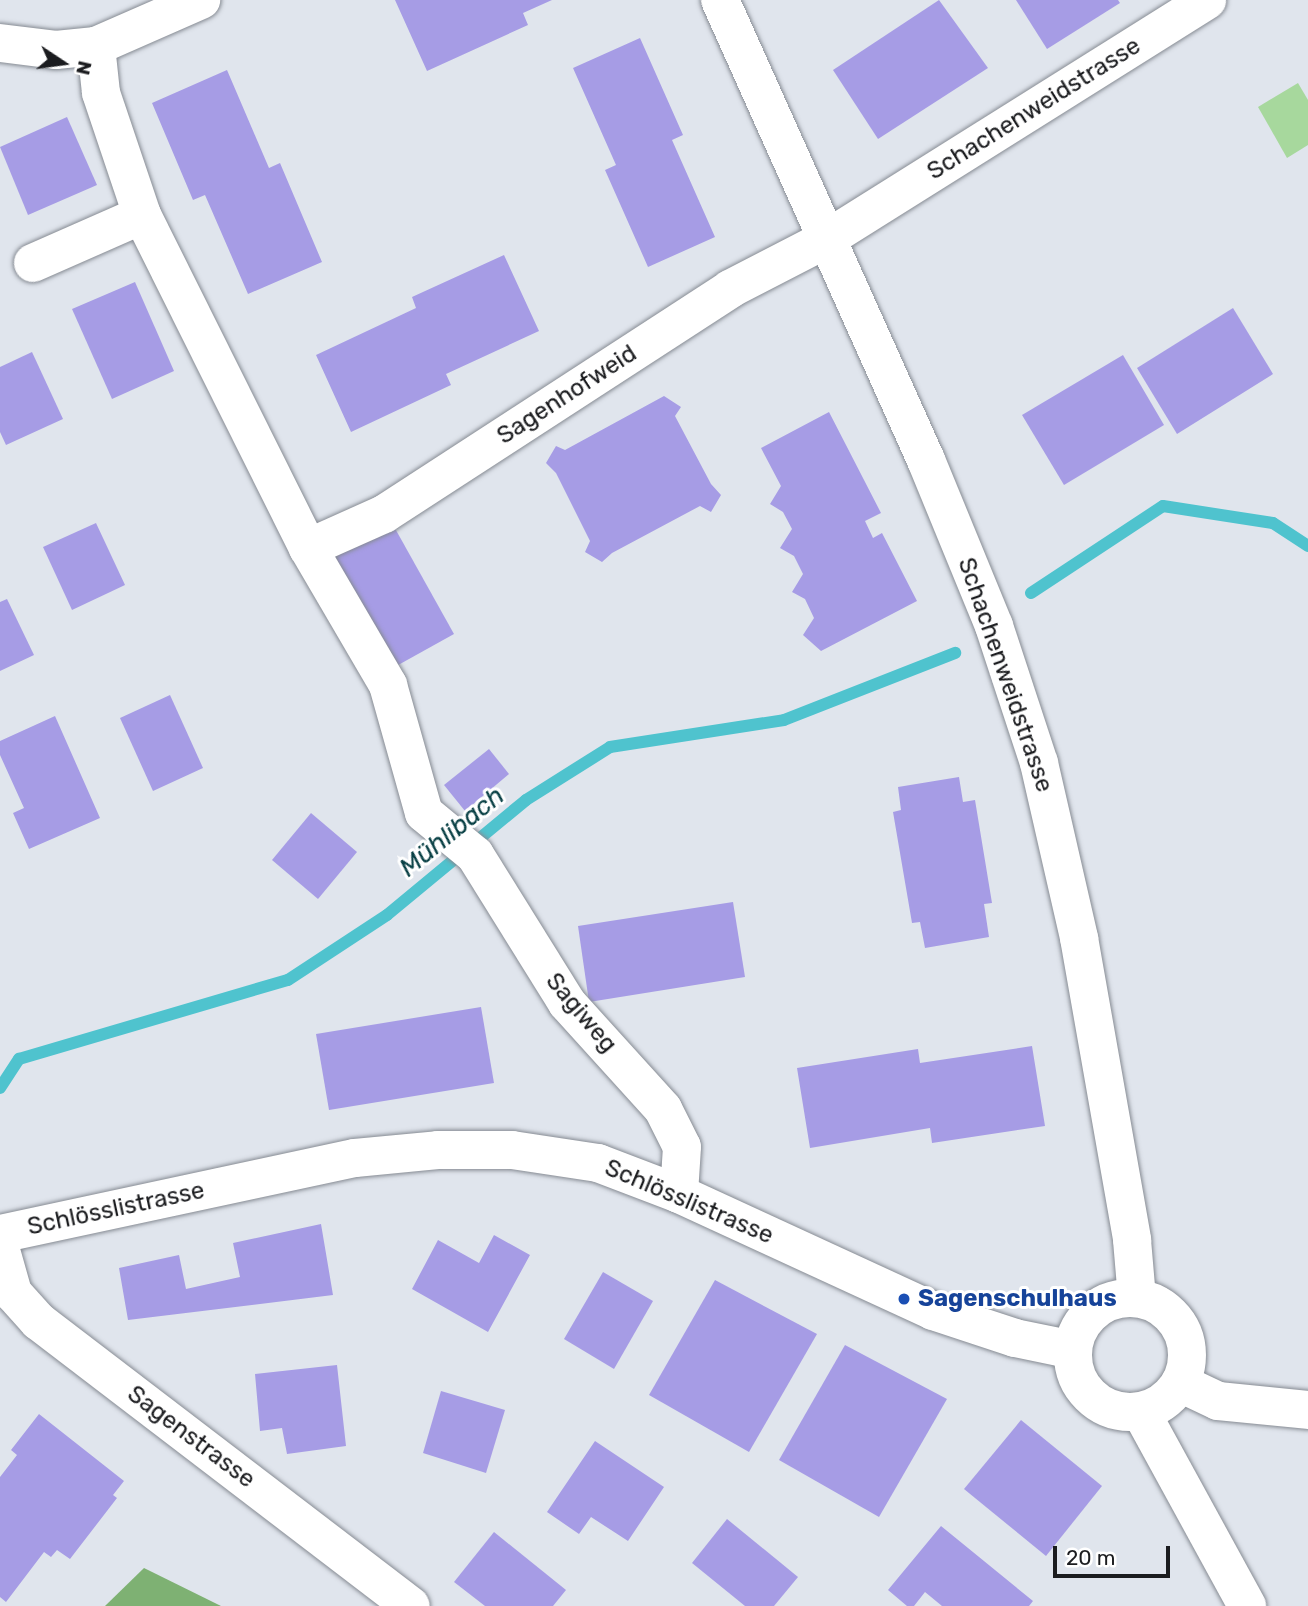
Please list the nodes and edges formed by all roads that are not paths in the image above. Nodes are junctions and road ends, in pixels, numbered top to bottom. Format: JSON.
{"nodes":[{"id":1,"x":201,"y":0,"type":"edge"},
{"id":2,"x":720,"y":0,"type":"edge"},
{"id":3,"x":1207,"y":0,"type":"edge"},
{"id":4,"x":0,"y":43,"type":"edge"},
{"id":5,"x":96,"y":46,"type":"junction"},
{"id":6,"x":142,"y":215,"type":"junction"},
{"id":7,"x":825,"y":240,"type":"junction"},
{"id":8,"x":33,"y":263,"type":"dead end"},
{"id":9,"x":308,"y":548,"type":"junction"},
{"id":10,"x":679,"y":1194,"type":"junction"},
{"id":11,"x":0,"y":1234,"type":"edge"},
{"id":12,"x":0,"y":1247,"type":"edge"},
{"id":13,"x":1137,"y":1298,"type":"junction"},
{"id":14,"x":1073,"y":1350,"type":"junction"},
{"id":15,"x":1180,"y":1383,"type":"junction"},
{"id":16,"x":1308,"y":1410,"type":"edge"},
{"id":17,"x":1141,"y":1412,"type":"junction"},
{"id":18,"x":411,"y":1606,"type":"edge"},
{"id":19,"x":1247,"y":1606,"type":"edge"}],
"edges":[{"from":1,"to":5,"type":"street"},
{"from":2,"to":7,"type":"street","name":"Schachenweidstrasse"},
{"from":3,"to":7,"type":"street","name":"Schachenweidstrasse"},
{"from":4,"to":5,"type":"street"},
{"from":5,"to":6,"type":"street"},
{"from":6,"to":8,"type":"street"},
{"from":6,"to":9,"type":"street"},
{"from":7,"to":9,"type":"street","name":"Sagenhofweid"},
{"from":7,"to":13,"type":"street","name":"Schachenweidstrasse"},
{"from":9,"to":10,"type":"street","name":"Sagiweg"},
{"from":10,"to":11,"type":"street","name":"Schlösslistrasse"},
{"from":10,"to":14,"type":"street","name":"Schlösslistrasse"},
{"from":12,"to":18,"type":"street","name":"Sagenstrasse"},
{"from":13,"to":14,"type":"street"},
{"from":13,"to":15,"type":"street"},
{"from":14,"to":17,"type":"street"},
{"from":15,"to":16,"type":"street"},
{"from":15,"to":17,"type":"street"},
{"from":17,"to":19,"type":"street"}]}
